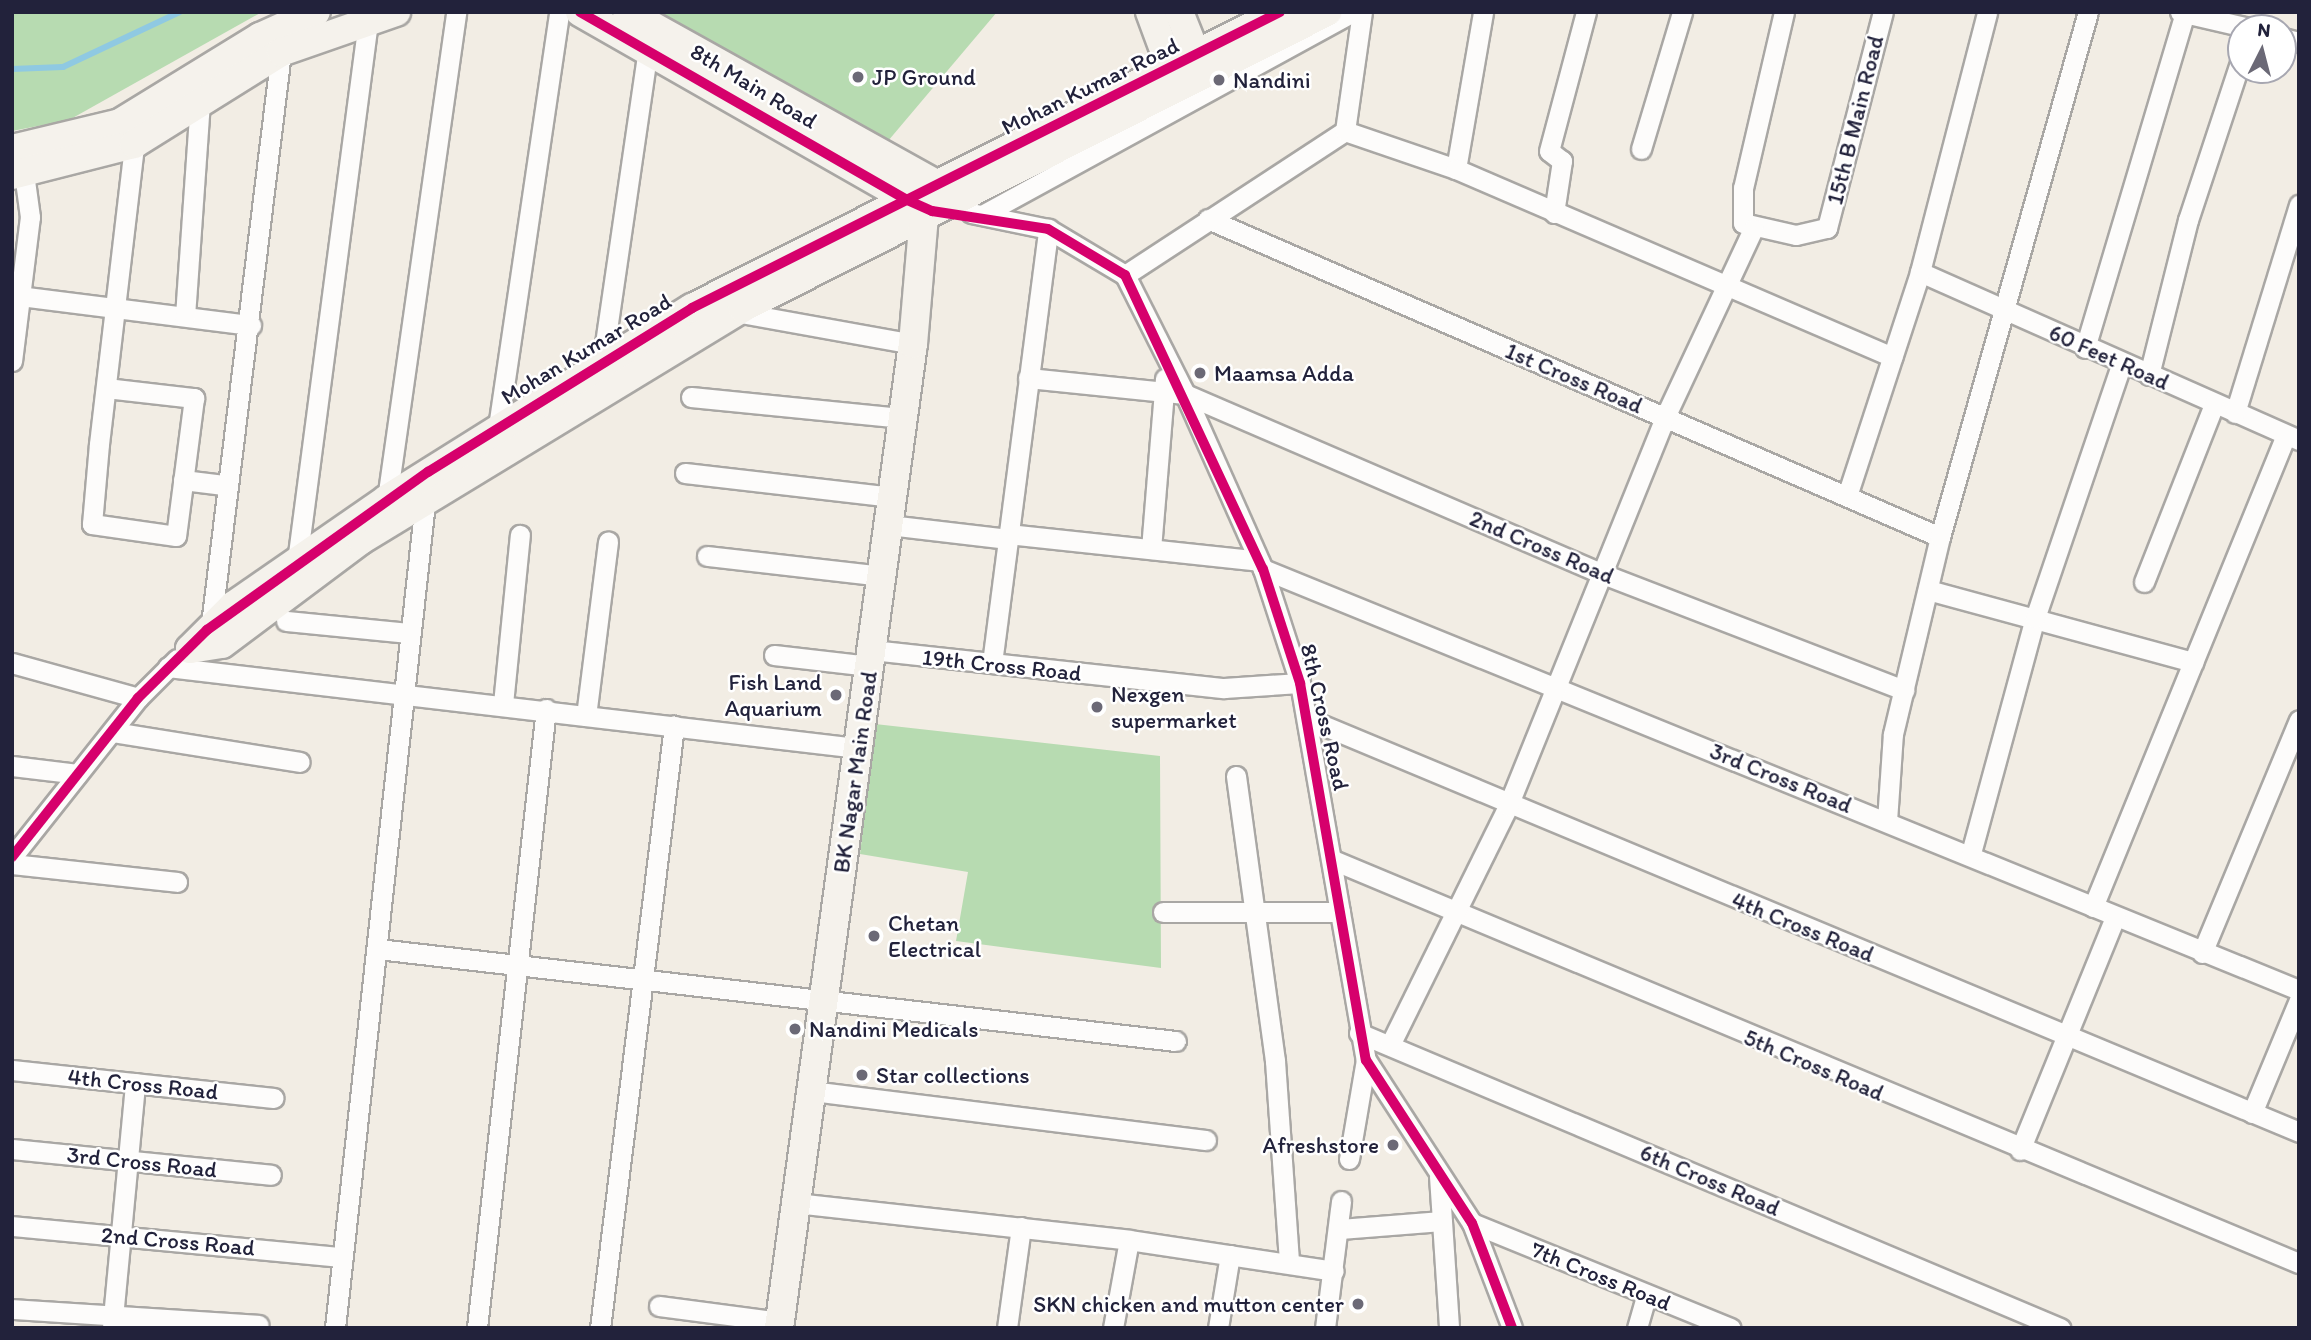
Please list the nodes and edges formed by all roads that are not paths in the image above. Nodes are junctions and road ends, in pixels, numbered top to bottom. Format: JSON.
{"nodes":[{"id":1,"x":316,"y":12,"type":"edge"},
{"id":2,"x":396,"y":12,"type":"edge"},
{"id":3,"x":456,"y":12,"type":"edge"},
{"id":4,"x":559,"y":12,"type":"edge"},
{"id":5,"x":580,"y":12,"type":"edge"},
{"id":6,"x":627,"y":12,"type":"edge"},
{"id":7,"x":1150,"y":12,"type":"edge"},
{"id":8,"x":1280,"y":12,"type":"edge"},
{"id":9,"x":1328,"y":12,"type":"edge"},
{"id":10,"x":1353,"y":12,"type":"edge"},
{"id":11,"x":1363,"y":12,"type":"edge"},
{"id":12,"x":1483,"y":12,"type":"edge"},
{"id":13,"x":1586,"y":12,"type":"edge"},
{"id":14,"x":1682,"y":12,"type":"edge"},
{"id":15,"x":1784,"y":12,"type":"edge"},
{"id":16,"x":1883,"y":12,"type":"edge"},
{"id":17,"x":1987,"y":12,"type":"edge"},
{"id":18,"x":2088,"y":12,"type":"edge"},
{"id":19,"x":1180,"y":13,"type":"edge"},
{"id":20,"x":2183,"y":13,"type":"edge"},
{"id":21,"x":368,"y":20,"type":"junction"},
{"id":22,"x":2227,"y":23,"type":"edge"},
{"id":23,"x":1238,"y":36,"type":"junction"},
{"id":24,"x":648,"y":48,"type":"junction"},
{"id":25,"x":281,"y":52,"type":"junction"},
{"id":26,"x":1204,"y":75,"type":"junction"},
{"id":27,"x":2233,"y":84,"type":"edge"},
{"id":28,"x":1177,"y":87,"type":"junction"},
{"id":29,"x":200,"y":99,"type":"junction"},
{"id":30,"x":1345,"y":131,"type":"junction"},
{"id":31,"x":134,"y":144,"type":"junction"},
{"id":32,"x":1641,"y":149,"type":"dead end"},
{"id":33,"x":16,"y":166,"type":"edge"},
{"id":34,"x":1456,"y":169,"type":"junction"},
{"id":35,"x":944,"y":205,"type":"junction"},
{"id":36,"x":2299,"y":205,"type":"edge"},
{"id":37,"x":1554,"y":213,"type":"junction"},
{"id":38,"x":1208,"y":219,"type":"junction"},
{"id":39,"x":1048,"y":229,"type":"junction"},
{"id":40,"x":1753,"y":229,"type":"junction"},
{"id":41,"x":2292,"y":250,"type":"edge"},
{"id":42,"x":1920,"y":272,"type":"junction"},
{"id":43,"x":1125,"y":275,"type":"junction"},
{"id":44,"x":1724,"y":286,"type":"junction"},
{"id":45,"x":16,"y":295,"type":"edge"},
{"id":46,"x":115,"y":306,"type":"junction"},
{"id":47,"x":2005,"y":311,"type":"junction"},
{"id":48,"x":736,"y":312,"type":"junction"},
{"id":49,"x":185,"y":316,"type":"junction"},
{"id":50,"x":251,"y":325,"type":"junction"},
{"id":51,"x":913,"y":344,"type":"junction"},
{"id":52,"x":2085,"y":348,"type":"junction"},
{"id":53,"x":1166,"y":357,"type":"junction"},
{"id":54,"x":1892,"y":357,"type":"junction"},
{"id":55,"x":12,"y":361,"type":"edge"},
{"id":56,"x":2122,"y":362,"type":"junction"},
{"id":57,"x":602,"y":364,"type":"junction"},
{"id":58,"x":2149,"y":375,"type":"junction"},
{"id":59,"x":1028,"y":378,"type":"junction"},
{"id":60,"x":106,"y":388,"type":"junction"},
{"id":61,"x":1164,"y":391,"type":"junction"},
{"id":62,"x":1185,"y":394,"type":"junction"},
{"id":63,"x":691,"y":397,"type":"dead end"},
{"id":64,"x":2214,"y":404,"type":"junction"},
{"id":65,"x":2235,"y":413,"type":"junction"},
{"id":66,"x":1665,"y":417,"type":"junction"},
{"id":67,"x":904,"y":418,"type":"junction"},
{"id":68,"x":498,"y":427,"type":"junction"},
{"id":69,"x":2292,"y":438,"type":"edge"},
{"id":70,"x":685,"y":473,"type":"dead end"},
{"id":71,"x":183,"y":480,"type":"junction"},
{"id":72,"x":224,"y":485,"type":"junction"},
{"id":73,"x":1847,"y":496,"type":"junction"},
{"id":74,"x":893,"y":497,"type":"junction"},
{"id":75,"x":387,"y":499,"type":"junction"},
{"id":76,"x":425,"y":502,"type":"junction"},
{"id":77,"x":889,"y":525,"type":"junction"},
{"id":78,"x":520,"y":535,"type":"dead end"},
{"id":79,"x":1008,"y":536,"type":"junction"},
{"id":80,"x":1940,"y":537,"type":"junction"},
{"id":81,"x":608,"y":541,"type":"dead end"},
{"id":82,"x":1152,"y":549,"type":"junction"},
{"id":83,"x":707,"y":556,"type":"dead end"},
{"id":84,"x":1261,"y":565,"type":"junction"},
{"id":85,"x":299,"y":573,"type":"junction"},
{"id":86,"x":1604,"y":574,"type":"junction"},
{"id":87,"x":882,"y":576,"type":"junction"},
{"id":88,"x":2144,"y":582,"type":"dead end"},
{"id":89,"x":1928,"y":590,"type":"junction"},
{"id":90,"x":2035,"y":618,"type":"junction"},
{"id":91,"x":286,"y":621,"type":"dead end"},
{"id":92,"x":409,"y":633,"type":"junction"},
{"id":93,"x":206,"y":641,"type":"junction"},
{"id":94,"x":774,"y":655,"type":"dead end"},
{"id":95,"x":871,"y":658,"type":"junction"},
{"id":96,"x":2193,"y":662,"type":"junction"},
{"id":97,"x":12,"y":663,"type":"edge"},
{"id":98,"x":992,"y":663,"type":"junction"},
{"id":99,"x":168,"y":667,"type":"junction"},
{"id":100,"x":1300,"y":683,"type":"junction"},
{"id":101,"x":1556,"y":685,"type":"junction"},
{"id":102,"x":1903,"y":690,"type":"junction"},
{"id":103,"x":401,"y":695,"type":"junction"},
{"id":104,"x":138,"y":698,"type":"junction"},
{"id":105,"x":503,"y":704,"type":"junction"},
{"id":106,"x":546,"y":709,"type":"junction"},
{"id":107,"x":586,"y":716,"type":"junction"},
{"id":108,"x":1308,"y":719,"type":"junction"},
{"id":109,"x":2299,"y":720,"type":"edge"},
{"id":110,"x":674,"y":726,"type":"junction"},
{"id":111,"x":113,"y":732,"type":"junction"},
{"id":112,"x":858,"y":748,"type":"junction"},
{"id":113,"x":300,"y":762,"type":"dead end"},
{"id":114,"x":12,"y":766,"type":"edge"},
{"id":115,"x":78,"y":774,"type":"junction"},
{"id":116,"x":1236,"y":776,"type":"dead end"},
{"id":117,"x":1508,"y":806,"type":"junction"},
{"id":118,"x":1887,"y":821,"type":"junction"},
{"id":119,"x":1971,"y":853,"type":"junction"},
{"id":120,"x":12,"y":857,"type":"edge"},
{"id":121,"x":1332,"y":860,"type":"junction"},
{"id":122,"x":12,"y":864,"type":"edge"},
{"id":123,"x":177,"y":883,"type":"dead end"},
{"id":124,"x":2093,"y":907,"type":"junction"},
{"id":125,"x":1163,"y":912,"type":"dead end"},
{"id":126,"x":1255,"y":912,"type":"junction"},
{"id":127,"x":1340,"y":912,"type":"junction"},
{"id":128,"x":1457,"y":917,"type":"junction"},
{"id":129,"x":2115,"y":917,"type":"junction"},
{"id":130,"x":379,"y":950,"type":"junction"},
{"id":131,"x":2202,"y":953,"type":"junction"},
{"id":132,"x":520,"y":963,"type":"junction"},
{"id":133,"x":647,"y":978,"type":"junction"},
{"id":134,"x":2299,"y":990,"type":"edge"},
{"id":135,"x":824,"y":996,"type":"junction"},
{"id":136,"x":2299,"y":1000,"type":"edge"},
{"id":137,"x":1359,"y":1033,"type":"junction"},
{"id":138,"x":2067,"y":1036,"type":"junction"},
{"id":139,"x":1176,"y":1041,"type":"dead end"},
{"id":140,"x":1390,"y":1045,"type":"junction"},
{"id":141,"x":1366,"y":1060,"type":"junction"},
{"id":142,"x":12,"y":1070,"type":"edge"},
{"id":143,"x":135,"y":1083,"type":"junction"},
{"id":144,"x":811,"y":1091,"type":"junction"},
{"id":145,"x":274,"y":1098,"type":"dead end"},
{"id":146,"x":2252,"y":1113,"type":"junction"},
{"id":147,"x":2299,"y":1132,"type":"edge"},
{"id":148,"x":1206,"y":1140,"type":"dead end"},
{"id":149,"x":12,"y":1150,"type":"edge"},
{"id":150,"x":2020,"y":1150,"type":"junction"},
{"id":151,"x":1349,"y":1159,"type":"dead end"},
{"id":152,"x":130,"y":1161,"type":"junction"},
{"id":153,"x":271,"y":1175,"type":"dead end"},
{"id":154,"x":1438,"y":1175,"type":"junction"},
{"id":155,"x":1341,"y":1201,"type":"dead end"},
{"id":156,"x":796,"y":1203,"type":"junction"},
{"id":157,"x":1442,"y":1220,"type":"junction"},
{"id":158,"x":1472,"y":1223,"type":"junction"},
{"id":159,"x":12,"y":1226,"type":"edge"},
{"id":160,"x":1021,"y":1227,"type":"junction"},
{"id":161,"x":1340,"y":1229,"type":"junction"},
{"id":162,"x":121,"y":1236,"type":"junction"},
{"id":163,"x":1129,"y":1240,"type":"junction"},
{"id":164,"x":1230,"y":1255,"type":"junction"},
{"id":165,"x":343,"y":1257,"type":"junction"},
{"id":166,"x":1289,"y":1262,"type":"junction"},
{"id":167,"x":2299,"y":1263,"type":"edge"},
{"id":168,"x":1334,"y":1271,"type":"junction"},
{"id":169,"x":1647,"y":1294,"type":"junction"},
{"id":170,"x":659,"y":1306,"type":"dead end"},
{"id":171,"x":12,"y":1309,"type":"edge"},
{"id":172,"x":113,"y":1322,"type":"edge"},
{"id":173,"x":258,"y":1325,"type":"dead end"},
{"id":174,"x":779,"y":1325,"type":"edge"},
{"id":175,"x":335,"y":1328,"type":"edge"},
{"id":176,"x":477,"y":1328,"type":"edge"},
{"id":177,"x":600,"y":1328,"type":"edge"},
{"id":178,"x":1007,"y":1328,"type":"edge"},
{"id":179,"x":1113,"y":1328,"type":"edge"},
{"id":180,"x":1218,"y":1328,"type":"edge"},
{"id":181,"x":1325,"y":1328,"type":"edge"},
{"id":182,"x":1449,"y":1328,"type":"edge"},
{"id":183,"x":1512,"y":1328,"type":"edge"},
{"id":184,"x":1637,"y":1328,"type":"edge"},
{"id":185,"x":1730,"y":1328,"type":"edge"},
{"id":186,"x":2060,"y":1328,"type":"edge"}],
"edges":[{"from":1,"to":33,"type":"street"},
{"from":2,"to":21,"type":"street"},
{"from":3,"to":75,"type":"street"},
{"from":4,"to":68,"type":"street"},
{"from":5,"to":24,"type":"street","name":"8th Main Road"},
{"from":6,"to":35,"type":"street"},
{"from":7,"to":28,"type":"street"},
{"from":8,"to":23,"type":"street","name":"Mohan Kumar Road"},
{"from":9,"to":26,"type":"street"},
{"from":10,"to":26,"type":"street"},
{"from":11,"to":30,"type":"street"},
{"from":12,"to":34,"type":"street"},
{"from":13,"to":37,"type":"street"},
{"from":14,"to":32,"type":"street"},
{"from":15,"to":40,"type":"street"},
{"from":16,"to":40,"type":"street","name":"15th B Main Road"},
{"from":17,"to":42,"type":"street"},
{"from":18,"to":47,"type":"street"},
{"from":19,"to":23,"type":"street"},
{"from":19,"to":26,"type":"street"},
{"from":20,"to":22,"type":"street"},
{"from":20,"to":52,"type":"street"},
{"from":21,"to":25,"type":"street"},
{"from":21,"to":85,"type":"street"},
{"from":23,"to":26,"type":"street","name":"Mohan Kumar Road"},
{"from":24,"to":35,"type":"street","name":"8th Main Road"},
{"from":24,"to":57,"type":"street"},
{"from":25,"to":29,"type":"street"},
{"from":25,"to":50,"type":"street"},
{"from":26,"to":28,"type":"street","name":"Mohan Kumar Road"},
{"from":27,"to":58,"type":"street"},
{"from":28,"to":35,"type":"street","name":"Mohan Kumar Road"},
{"from":28,"to":35,"type":"street"},
{"from":29,"to":31,"type":"street"},
{"from":29,"to":49,"type":"street"},
{"from":30,"to":34,"type":"street"},
{"from":30,"to":38,"type":"street"},
{"from":31,"to":33,"type":"street"},
{"from":31,"to":46,"type":"street"},
{"from":33,"to":45,"type":"street"},
{"from":34,"to":37,"type":"street"},
{"from":35,"to":39,"type":"street"},
{"from":35,"to":48,"type":"street"},
{"from":35,"to":51,"type":"street","name":"BK Nagar Main Road"},
{"from":35,"to":57,"type":"street","name":"Mohan Kumar Road"},
{"from":36,"to":41,"type":"street"},
{"from":37,"to":44,"type":"street"},
{"from":38,"to":43,"type":"street"},
{"from":38,"to":66,"type":"street","name":"1st Cross Road"},
{"from":39,"to":43,"type":"street"},
{"from":39,"to":59,"type":"street"},
{"from":40,"to":44,"type":"street"},
{"from":41,"to":65,"type":"street"},
{"from":42,"to":47,"type":"street","name":"60 Feet Road"},
{"from":42,"to":54,"type":"street"},
{"from":43,"to":53,"type":"street","name":"8th Cross Road"},
{"from":44,"to":54,"type":"street"},
{"from":44,"to":66,"type":"street"},
{"from":45,"to":46,"type":"street"},
{"from":45,"to":55,"type":"street"},
{"from":46,"to":49,"type":"street"},
{"from":46,"to":60,"type":"street"},
{"from":47,"to":52,"type":"street","name":"60 Feet Road"},
{"from":47,"to":80,"type":"street"},
{"from":48,"to":51,"type":"street"},
{"from":48,"to":76,"type":"street"},
{"from":49,"to":50,"type":"street"},
{"from":50,"to":72,"type":"street"},
{"from":51,"to":67,"type":"street","name":"BK Nagar Main Road"},
{"from":52,"to":56,"type":"street","name":"60 Feet Road"},
{"from":53,"to":61,"type":"street"},
{"from":53,"to":62,"type":"street","name":"8th Cross Road"},
{"from":54,"to":73,"type":"street"},
{"from":56,"to":58,"type":"street","name":"60 Feet Road"},
{"from":56,"to":90,"type":"street"},
{"from":57,"to":68,"type":"street","name":"Mohan Kumar Road"},
{"from":58,"to":64,"type":"street","name":"60 Feet Road"},
{"from":59,"to":61,"type":"street","name":"2nd Cross Road"},
{"from":59,"to":79,"type":"street"},
{"from":60,"to":71,"type":"street"},
{"from":60,"to":71,"type":"street"},
{"from":61,"to":62,"type":"street","name":"2nd Cross Road"},
{"from":61,"to":82,"type":"street"},
{"from":62,"to":84,"type":"street","name":"8th Cross Road"},
{"from":62,"to":86,"type":"street","name":"2nd Cross Road"},
{"from":63,"to":67,"type":"street"},
{"from":64,"to":65,"type":"street","name":"60 Feet Road"},
{"from":64,"to":88,"type":"street"},
{"from":65,"to":69,"type":"street","name":"60 Feet Road"},
{"from":66,"to":73,"type":"street","name":"1st Cross Road"},
{"from":66,"to":86,"type":"street"},
{"from":67,"to":74,"type":"street","name":"BK Nagar Main Road"},
{"from":68,"to":75,"type":"street","name":"Mohan Kumar Road"},
{"from":69,"to":96,"type":"street"},
{"from":70,"to":74,"type":"street"},
{"from":71,"to":72,"type":"street"},
{"from":72,"to":93,"type":"street"},
{"from":73,"to":80,"type":"street","name":"1st Cross Road"},
{"from":74,"to":77,"type":"street","name":"BK Nagar Main Road"},
{"from":75,"to":85,"type":"street","name":"Mohan Kumar Road"},
{"from":76,"to":85,"type":"street"},
{"from":76,"to":92,"type":"street"},
{"from":77,"to":79,"type":"street","name":"3rd Cross Road"},
{"from":77,"to":87,"type":"street","name":"BK Nagar Main Road"},
{"from":78,"to":105,"type":"street"},
{"from":79,"to":82,"type":"street","name":"3rd Cross Road"},
{"from":79,"to":98,"type":"street"},
{"from":80,"to":89,"type":"street"},
{"from":81,"to":107,"type":"street"},
{"from":82,"to":84,"type":"street","name":"3rd Cross Road"},
{"from":83,"to":87,"type":"street"},
{"from":84,"to":100,"type":"street","name":"8th Cross Road"},
{"from":84,"to":101,"type":"street","name":"3rd Cross Road"},
{"from":85,"to":93,"type":"street","name":"Mohan Kumar Road"},
{"from":86,"to":101,"type":"street"},
{"from":86,"to":102,"type":"street","name":"2nd Cross Road"},
{"from":87,"to":95,"type":"street","name":"BK Nagar Main Road"},
{"from":89,"to":90,"type":"street"},
{"from":89,"to":102,"type":"street"},
{"from":90,"to":96,"type":"street"},
{"from":90,"to":119,"type":"street"},
{"from":91,"to":92,"type":"street"},
{"from":92,"to":103,"type":"street"},
{"from":93,"to":99,"type":"street","name":"Mohan Kumar Road"},
{"from":94,"to":95,"type":"street","name":"19th Cross Road"},
{"from":95,"to":98,"type":"street","name":"19th Cross Road"},
{"from":95,"to":112,"type":"street","name":"BK Nagar Main Road"},
{"from":96,"to":124,"type":"street"},
{"from":97,"to":104,"type":"street"},
{"from":98,"to":100,"type":"street","name":"19th Cross Road"},
{"from":99,"to":103,"type":"street"},
{"from":99,"to":104,"type":"street","name":"Mohan Kumar Road"},
{"from":100,"to":108,"type":"street","name":"8th Cross Road"},
{"from":101,"to":117,"type":"street"},
{"from":101,"to":118,"type":"street","name":"3rd Cross Road"},
{"from":102,"to":118,"type":"street"},
{"from":103,"to":105,"type":"street"},
{"from":103,"to":130,"type":"street"},
{"from":104,"to":111,"type":"street","name":"Mohan Kumar Road"},
{"from":105,"to":106,"type":"street"},
{"from":106,"to":107,"type":"street"},
{"from":106,"to":132,"type":"street"},
{"from":107,"to":110,"type":"street"},
{"from":108,"to":117,"type":"street","name":"4th Cross Road"},
{"from":108,"to":121,"type":"street","name":"8th Cross Road"},
{"from":109,"to":131,"type":"street"},
{"from":110,"to":112,"type":"street"},
{"from":110,"to":133,"type":"street"},
{"from":111,"to":113,"type":"street"},
{"from":111,"to":115,"type":"street","name":"Mohan Kumar Road"},
{"from":112,"to":135,"type":"street","name":"BK Nagar Main Road"},
{"from":114,"to":115,"type":"street"},
{"from":115,"to":120,"type":"street","name":"Mohan Kumar Road"},
{"from":116,"to":126,"type":"street"},
{"from":117,"to":128,"type":"street"},
{"from":117,"to":138,"type":"street","name":"4th Cross Road"},
{"from":118,"to":119,"type":"street","name":"3rd Cross Road"},
{"from":119,"to":124,"type":"street","name":"3rd Cross Road"},
{"from":121,"to":127,"type":"street","name":"8th Cross Road"},
{"from":121,"to":128,"type":"street","name":"5th Cross Road"},
{"from":122,"to":123,"type":"street"},
{"from":124,"to":129,"type":"street","name":"3rd Cross Road"},
{"from":125,"to":126,"type":"street"},
{"from":126,"to":127,"type":"street"},
{"from":126,"to":166,"type":"street"},
{"from":127,"to":137,"type":"street","name":"8th Cross Road"},
{"from":128,"to":140,"type":"street"},
{"from":128,"to":150,"type":"street","name":"5th Cross Road"},
{"from":129,"to":131,"type":"street","name":"3rd Cross Road"},
{"from":129,"to":138,"type":"street"},
{"from":130,"to":132,"type":"street"},
{"from":130,"to":165,"type":"street"},
{"from":131,"to":134,"type":"street","name":"3rd Cross Road"},
{"from":132,"to":133,"type":"street"},
{"from":132,"to":176,"type":"street"},
{"from":133,"to":135,"type":"street"},
{"from":133,"to":177,"type":"street"},
{"from":135,"to":139,"type":"street"},
{"from":135,"to":144,"type":"street","name":"BK Nagar Main Road"},
{"from":136,"to":146,"type":"street"},
{"from":137,"to":140,"type":"street","name":"6th Cross Road"},
{"from":137,"to":141,"type":"street","name":"8th Cross Road"},
{"from":138,"to":146,"type":"street","name":"4th Cross Road"},
{"from":138,"to":150,"type":"street"},
{"from":140,"to":186,"type":"street","name":"6th Cross Road"},
{"from":141,"to":151,"type":"street"},
{"from":141,"to":154,"type":"street","name":"8th Cross Road"},
{"from":142,"to":143,"type":"street","name":"4th Cross Road"},
{"from":143,"to":145,"type":"street","name":"4th Cross Road"},
{"from":143,"to":152,"type":"street"},
{"from":144,"to":148,"type":"street"},
{"from":144,"to":156,"type":"street","name":"BK Nagar Main Road"},
{"from":146,"to":147,"type":"street","name":"4th Cross Road"},
{"from":149,"to":152,"type":"street","name":"3rd Cross Road"},
{"from":150,"to":167,"type":"street","name":"5th Cross Road"},
{"from":152,"to":153,"type":"street","name":"3rd Cross Road"},
{"from":152,"to":162,"type":"street"},
{"from":154,"to":157,"type":"street"},
{"from":154,"to":158,"type":"street","name":"8th Cross Road"},
{"from":155,"to":161,"type":"street"},
{"from":156,"to":160,"type":"street"},
{"from":156,"to":174,"type":"street","name":"BK Nagar Main Road"},
{"from":157,"to":161,"type":"street"},
{"from":157,"to":182,"type":"street"},
{"from":158,"to":169,"type":"street","name":"7th Cross Road"},
{"from":158,"to":183,"type":"street","name":"8th Cross Road"},
{"from":159,"to":162,"type":"street","name":"2nd Cross Road"},
{"from":160,"to":163,"type":"street"},
{"from":160,"to":178,"type":"street"},
{"from":161,"to":168,"type":"street"},
{"from":162,"to":165,"type":"street","name":"2nd Cross Road"},
{"from":162,"to":172,"type":"street"},
{"from":163,"to":164,"type":"street"},
{"from":163,"to":179,"type":"street"},
{"from":164,"to":166,"type":"street"},
{"from":164,"to":180,"type":"street"},
{"from":165,"to":175,"type":"street"},
{"from":166,"to":168,"type":"street"},
{"from":168,"to":181,"type":"street"},
{"from":169,"to":184,"type":"street"},
{"from":169,"to":185,"type":"street","name":"7th Cross Road"},
{"from":170,"to":174,"type":"street"},
{"from":171,"to":172,"type":"street"},
{"from":172,"to":173,"type":"street"}]}
